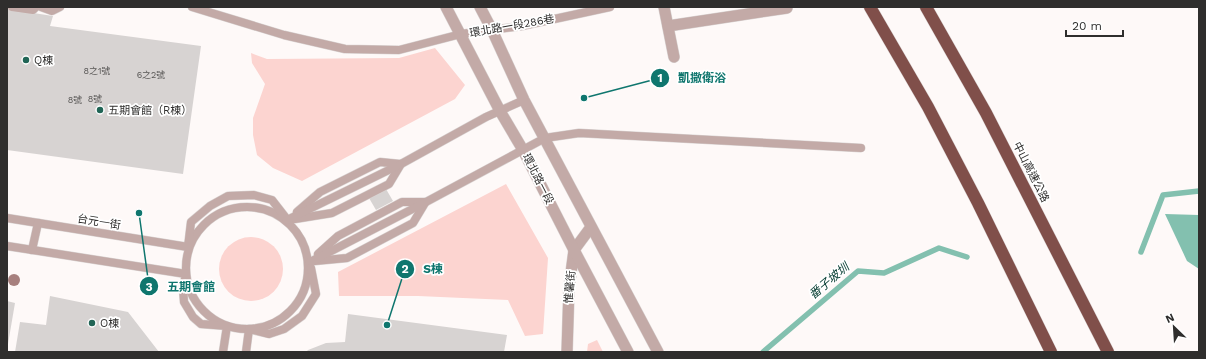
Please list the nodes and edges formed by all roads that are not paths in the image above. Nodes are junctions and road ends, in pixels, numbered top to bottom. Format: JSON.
{"nodes":[{"id":1,"x":12,"y":7,"type":"edge"},
{"id":2,"x":36,"y":7,"type":"edge"},
{"id":3,"x":41,"y":7,"type":"edge"},
{"id":4,"x":60,"y":7,"type":"edge"},
{"id":5,"x":192,"y":7,"type":"edge"},
{"id":6,"x":446,"y":7,"type":"edge"},
{"id":7,"x":480,"y":7,"type":"edge"},
{"id":8,"x":610,"y":7,"type":"edge"},
{"id":9,"x":664,"y":7,"type":"edge"},
{"id":10,"x":870,"y":7,"type":"edge"},
{"id":11,"x":926,"y":7,"type":"edge"},
{"id":12,"x":787,"y":8,"type":"edge"},
{"id":13,"x":668,"y":26,"type":"junction"},
{"id":14,"x":492,"y":30,"type":"junction"},
{"id":15,"x":461,"y":34,"type":"junction"},
{"id":16,"x":674,"y":57,"type":"dead end"},
{"id":17,"x":524,"y":100,"type":"junction"},
{"id":18,"x":500,"y":111,"type":"junction"},
{"id":19,"x":545,"y":138,"type":"junction"},
{"id":20,"x":861,"y":148,"type":"dead end"},
{"id":21,"x":523,"y":150,"type":"junction"},
{"id":22,"x":401,"y":164,"type":"junction"},
{"id":23,"x":426,"y":202,"type":"junction"},
{"id":24,"x":7,"y":218,"type":"edge"},
{"id":25,"x":287,"y":220,"type":"junction"},
{"id":26,"x":38,"y":223,"type":"junction"},
{"id":27,"x":591,"y":227,"type":"junction"},
{"id":28,"x":7,"y":246,"type":"edge"},
{"id":29,"x":188,"y":247,"type":"junction"},
{"id":30,"x":32,"y":250,"type":"junction"},
{"id":31,"x":574,"y":250,"type":"junction"},
{"id":32,"x":310,"y":262,"type":"junction"},
{"id":33,"x":186,"y":274,"type":"junction"},
{"id":34,"x":227,"y":326,"type":"junction"},
{"id":35,"x":249,"y":329,"type":"junction"},
{"id":36,"x":222,"y":352,"type":"edge"},
{"id":37,"x":246,"y":352,"type":"edge"},
{"id":38,"x":567,"y":352,"type":"edge"},
{"id":39,"x":628,"y":352,"type":"edge"},
{"id":40,"x":658,"y":352,"type":"edge"},
{"id":41,"x":1051,"y":352,"type":"edge"},
{"id":42,"x":1108,"y":352,"type":"edge"}],
"edges":[{"from":1,"to":2,"type":"lane"},
{"from":3,"to":4,"type":"lane"},
{"from":5,"to":15,"type":"lane","name":"環北路一段286巷"},
{"from":6,"to":15,"type":"street","name":"環北路一段"},
{"from":7,"to":14,"type":"street"},
{"from":8,"to":14,"type":"lane","name":"環北路一段286巷"},
{"from":9,"to":13,"type":"street"},
{"from":10,"to":41,"type":"highway"},
{"from":11,"to":42,"type":"highway","name":"中山高速公路"},
{"from":12,"to":13,"type":"street"},
{"from":13,"to":16,"type":"street"},
{"from":14,"to":15,"type":"lane","name":"環北路一段286巷"},
{"from":14,"to":17,"type":"street"},
{"from":15,"to":18,"type":"street","name":"環北路一段"},
{"from":17,"to":18,"type":"lane"},
{"from":17,"to":19,"type":"street"},
{"from":18,"to":21,"type":"street","name":"環北路一段"},
{"from":18,"to":22,"type":"lane"},
{"from":19,"to":20,"type":"lane"},
{"from":19,"to":21,"type":"lane"},
{"from":19,"to":27,"type":"street"},
{"from":21,"to":23,"type":"lane"},
{"from":21,"to":31,"type":"street","name":"環北路一段"},
{"from":22,"to":25,"type":"lane"},
{"from":22,"to":25,"type":"lane"},
{"from":23,"to":32,"type":"lane"},
{"from":23,"to":32,"type":"lane"},
{"from":24,"to":26,"type":"lane","name":"台元一街"},
{"from":25,"to":29,"type":"lane"},
{"from":25,"to":29,"type":"lane"},
{"from":25,"to":32,"type":"lane"},
{"from":26,"to":29,"type":"lane","name":"台元一街"},
{"from":26,"to":30,"type":"lane"},
{"from":27,"to":31,"type":"street","name":"惟馨街"},
{"from":27,"to":40,"type":"street"},
{"from":28,"to":30,"type":"lane"},
{"from":29,"to":33,"type":"lane"},
{"from":30,"to":33,"type":"lane"},
{"from":31,"to":38,"type":"street","name":"惟馨街"},
{"from":31,"to":39,"type":"street","name":"環北路一段"},
{"from":32,"to":35,"type":"lane"},
{"from":33,"to":34,"type":"lane"},
{"from":34,"to":35,"type":"lane"},
{"from":34,"to":36,"type":"lane"},
{"from":35,"to":37,"type":"lane"}]}
